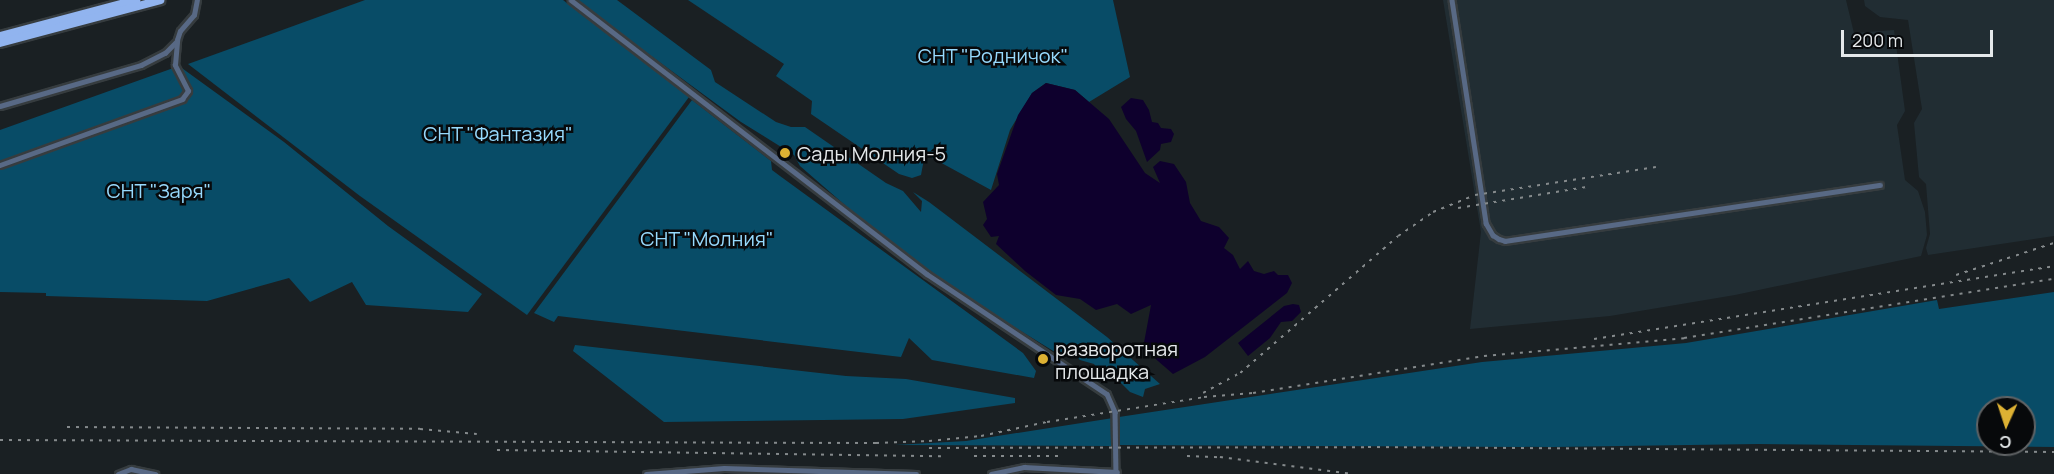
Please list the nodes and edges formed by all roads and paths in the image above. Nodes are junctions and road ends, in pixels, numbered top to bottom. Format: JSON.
{"nodes":[{"id":1,"x":135,"y":0,"type":"edge"},
{"id":2,"x":160,"y":0,"type":"edge"},
{"id":3,"x":197,"y":0,"type":"edge"},
{"id":4,"x":571,"y":0,"type":"edge"},
{"id":5,"x":1452,"y":0,"type":"edge"},
{"id":6,"x":0,"y":36,"type":"edge"},
{"id":7,"x":177,"y":40,"type":"junction"},
{"id":8,"x":0,"y":43,"type":"edge"},
{"id":9,"x":0,"y":106,"type":"edge"},
{"id":10,"x":0,"y":165,"type":"edge"},
{"id":11,"x":1880,"y":185,"type":"dead end"},
{"id":12,"x":1117,"y":473,"type":"edge"},
{"id":13,"x":118,"y":474,"type":"edge"},
{"id":14,"x":155,"y":474,"type":"edge"},
{"id":15,"x":646,"y":474,"type":"edge"},
{"id":16,"x":916,"y":474,"type":"edge"},
{"id":17,"x":990,"y":474,"type":"edge"}],
"edges":[{"from":1,"to":6,"type":"main road"},
{"from":2,"to":8,"type":"main road"},
{"from":3,"to":7,"type":"street"},
{"from":4,"to":12,"type":"street"},
{"from":5,"to":11,"type":"street"},
{"from":7,"to":9,"type":"street"},
{"from":7,"to":10,"type":"street"},
{"from":12,"to":17,"type":"street"},
{"from":13,"to":14,"type":"street"},
{"from":15,"to":16,"type":"street"}]}
